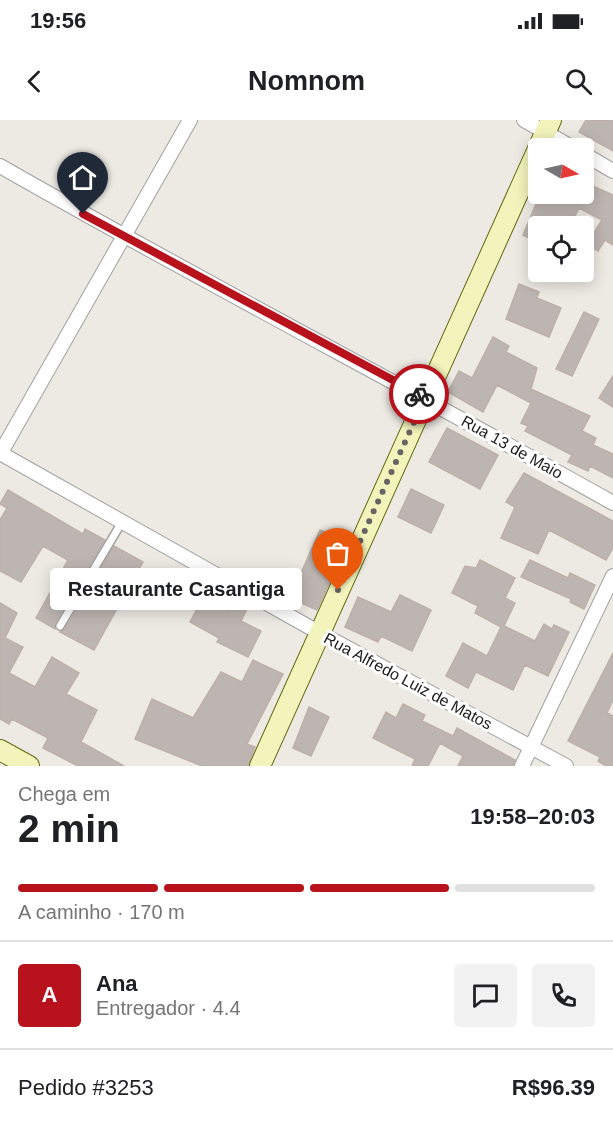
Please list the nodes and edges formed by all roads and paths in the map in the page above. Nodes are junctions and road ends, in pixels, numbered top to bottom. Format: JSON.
{"nodes":[{"id":1,"x":190,"y":120,"type":"edge"},
{"id":2,"x":524,"y":120,"type":"edge"},
{"id":3,"x":548,"y":126,"type":"edge"},
{"id":4,"x":562,"y":138,"type":"edge"},
{"id":5,"x":594,"y":160,"type":"edge"},
{"id":6,"x":0,"y":166,"type":"edge"},
{"id":7,"x":613,"y":171,"type":"edge"},
{"id":8,"x":124,"y":237,"type":"junction"},
{"id":9,"x":425,"y":398,"type":"junction"},
{"id":10,"x":0,"y":454,"type":"edge"},
{"id":11,"x":613,"y":503,"type":"edge"},
{"id":12,"x":122,"y":522,"type":"junction"},
{"id":13,"x":613,"y":576,"type":"edge"},
{"id":14,"x":60,"y":626,"type":"dead end"},
{"id":15,"x":318,"y":632,"type":"junction"},
{"id":16,"x":531,"y":747,"type":"junction"},
{"id":17,"x":0,"y":750,"type":"edge"},
{"id":18,"x":29,"y":766,"type":"edge"},
{"id":19,"x":260,"y":766,"type":"edge"},
{"id":20,"x":522,"y":766,"type":"edge"},
{"id":21,"x":566,"y":766,"type":"edge"}],
"edges":[{"from":1,"to":8,"type":"street"},
{"from":2,"to":3,"type":"street"},
{"from":3,"to":4,"type":"street"},
{"from":3,"to":9,"type":"main road"},
{"from":5,"to":7,"type":"street"},
{"from":6,"to":8,"type":"street","name":"Rua 13 de Maio"},
{"from":8,"to":9,"type":"street","name":"Rua 13 de Maio"},
{"from":8,"to":10,"type":"street"},
{"from":9,"to":11,"type":"street","name":"Rua 13 de Maio"},
{"from":9,"to":15,"type":"main road"},
{"from":10,"to":12,"type":"street","name":"Rua Alfredo Luiz de Matos"},
{"from":12,"to":14,"type":"lane"},
{"from":12,"to":15,"type":"street","name":"Rua Alfredo Luiz de Matos"},
{"from":13,"to":16,"type":"street"},
{"from":15,"to":16,"type":"street","name":"Rua Alfredo Luiz de Matos"},
{"from":15,"to":19,"type":"main road"},
{"from":16,"to":20,"type":"street"},
{"from":16,"to":21,"type":"street","name":"Rua Alfredo Luiz de Matos"},
{"from":17,"to":18,"type":"main road"}]}
